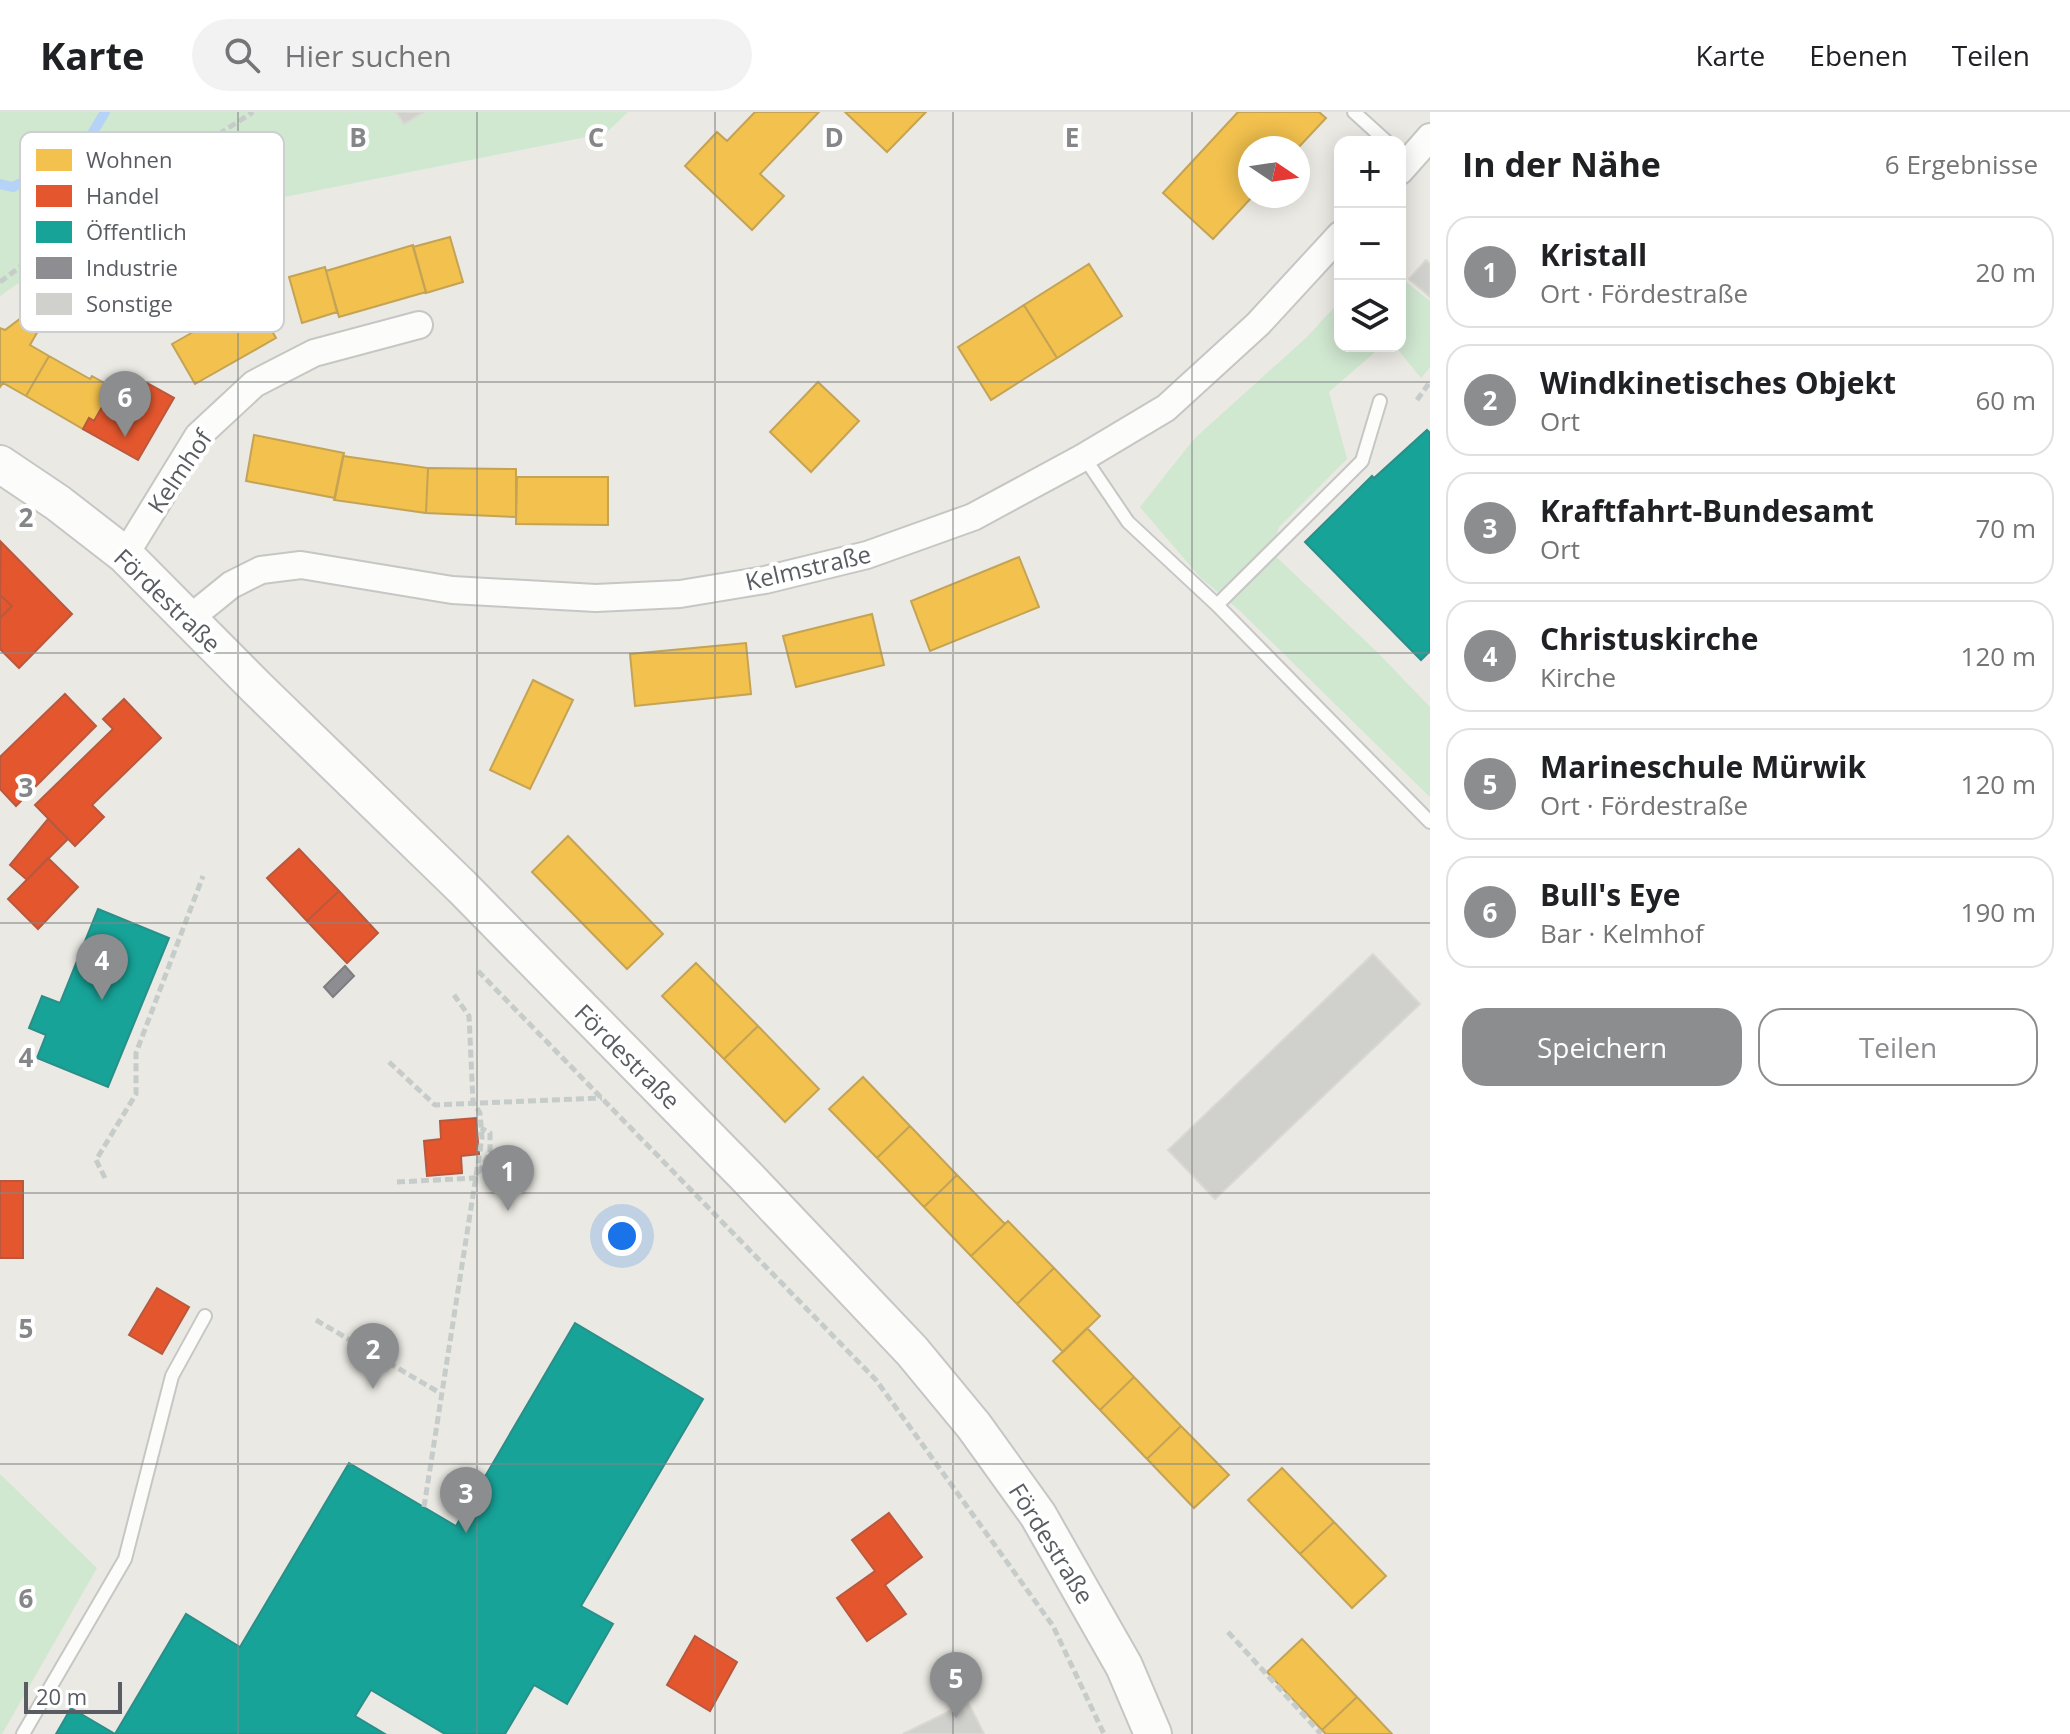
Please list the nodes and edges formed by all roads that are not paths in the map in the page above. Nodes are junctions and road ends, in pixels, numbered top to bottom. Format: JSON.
{"nodes":[{"id":1,"x":1354,"y":112,"type":"edge"},
{"id":2,"x":1380,"y":136,"type":"edge"},
{"id":3,"x":1430,"y":137,"type":"edge"},
{"id":4,"x":1406,"y":159,"type":"edge"},
{"id":5,"x":1334,"y":242,"type":"edge"},
{"id":6,"x":419,"y":325,"type":"dead end"},
{"id":7,"x":1380,"y":401,"type":"dead end"},
{"id":8,"x":1084,"y":457,"type":"junction"},
{"id":9,"x":0,"y":464,"type":"edge"},
{"id":10,"x":125,"y":555,"type":"junction"},
{"id":11,"x":1217,"y":605,"type":"junction"},
{"id":12,"x":189,"y":619,"type":"junction"},
{"id":13,"x":1430,"y":822,"type":"edge"},
{"id":14,"x":205,"y":1316,"type":"dead end"},
{"id":15,"x":23,"y":1734,"type":"edge"},
{"id":16,"x":1153,"y":1734,"type":"edge"}],
"edges":[{"from":1,"to":2,"type":"lane"},
{"from":3,"to":4,"type":"street"},
{"from":5,"to":8,"type":"street","name":"Kelmstraße"},
{"from":6,"to":10,"type":"street","name":"Kelmhof"},
{"from":7,"to":11,"type":"lane"},
{"from":8,"to":11,"type":"lane"},
{"from":8,"to":12,"type":"street","name":"Kelmstraße"},
{"from":9,"to":10,"type":"main road","name":"Fördestraße"},
{"from":10,"to":12,"type":"main road","name":"Fördestraße"},
{"from":11,"to":13,"type":"lane"},
{"from":12,"to":16,"type":"main road","name":"Fördestraße"},
{"from":14,"to":15,"type":"lane"}]}
